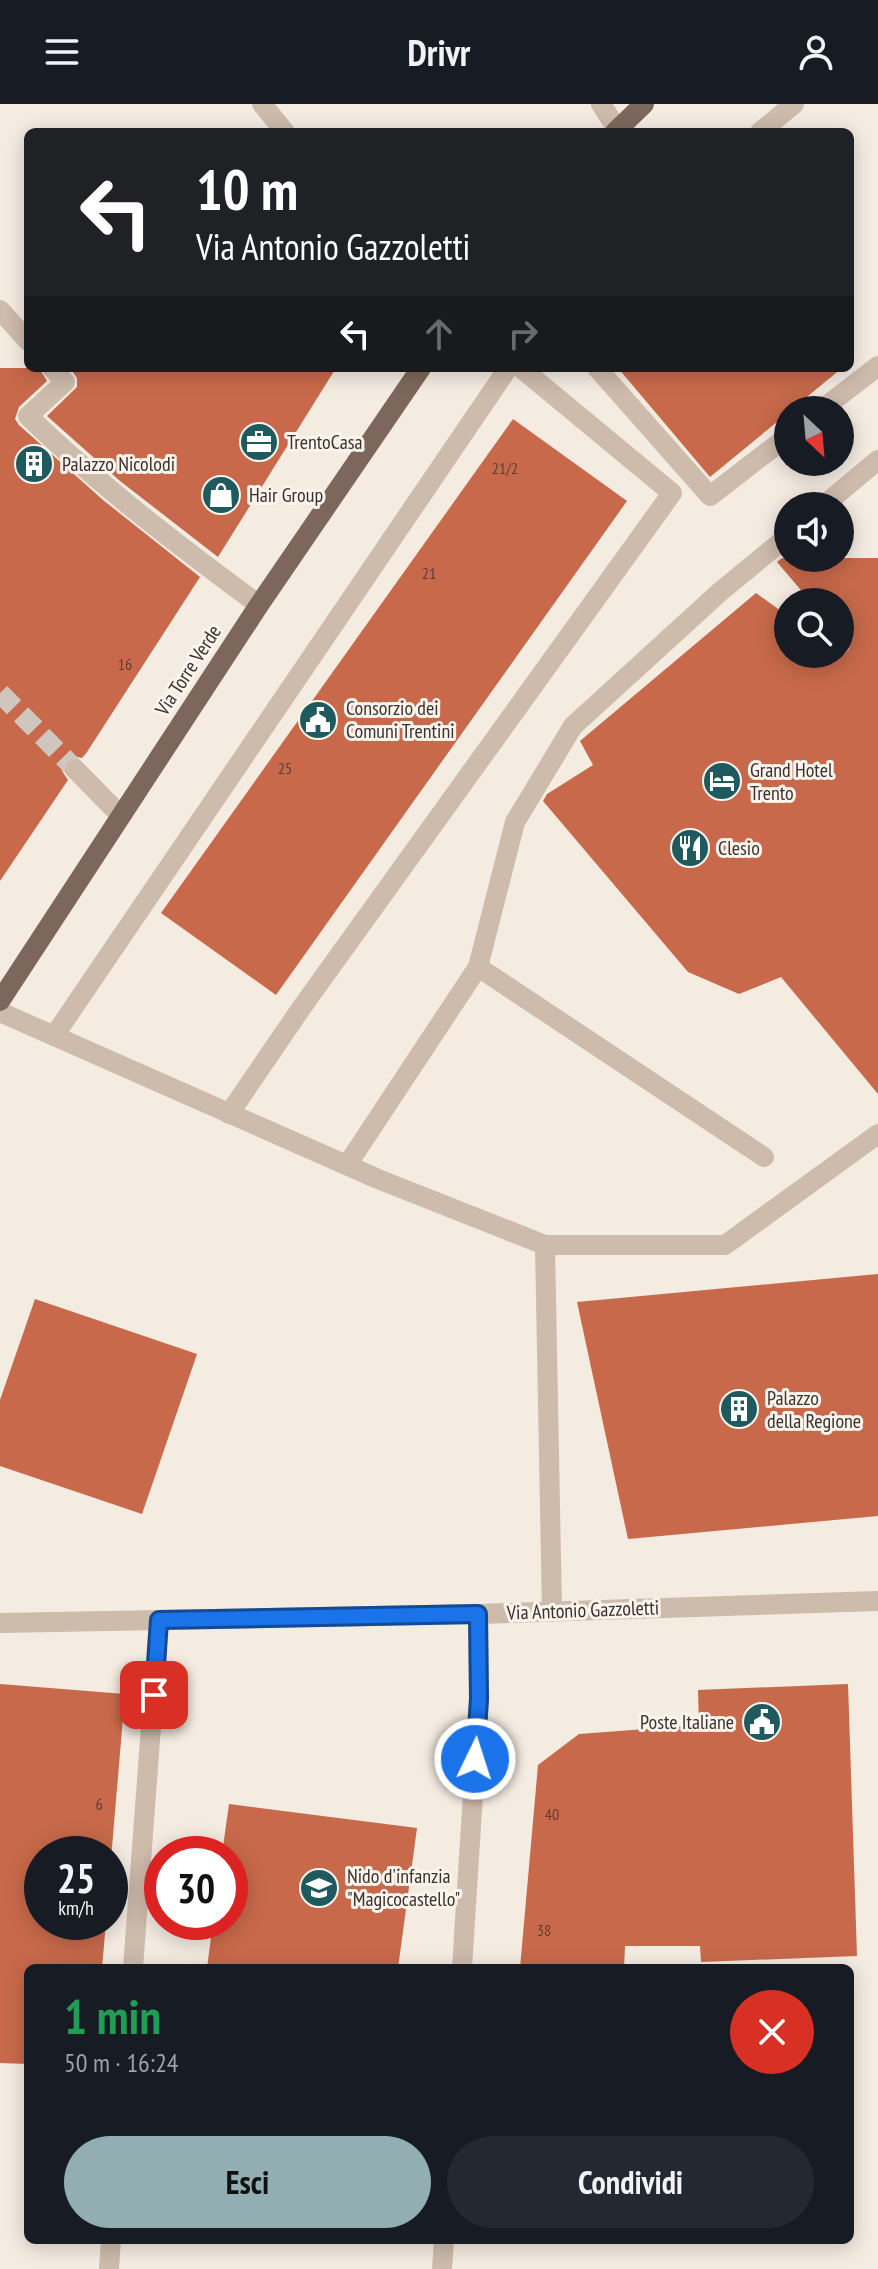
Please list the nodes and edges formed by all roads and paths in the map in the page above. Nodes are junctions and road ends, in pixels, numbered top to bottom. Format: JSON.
{"nodes":[{"id":1,"x":262,"y":104,"type":"edge"},
{"id":2,"x":601,"y":104,"type":"edge"},
{"id":3,"x":644,"y":104,"type":"edge"},
{"id":4,"x":794,"y":104,"type":"edge"},
{"id":5,"x":282,"y":128,"type":"edge"},
{"id":6,"x":614,"y":128,"type":"edge"},
{"id":7,"x":619,"y":128,"type":"edge"},
{"id":8,"x":765,"y":128,"type":"edge"},
{"id":9,"x":0,"y":310,"type":"edge"},
{"id":10,"x":24,"y":337,"type":"edge"},
{"id":11,"x":878,"y":366,"type":"edge"},
{"id":12,"x":56,"y":372,"type":"edge"},
{"id":13,"x":418,"y":372,"type":"edge"},
{"id":14,"x":505,"y":372,"type":"edge"},
{"id":15,"x":526,"y":372,"type":"edge"},
{"id":16,"x":601,"y":372,"type":"edge"},
{"id":17,"x":839,"y":396,"type":"edge"},
{"id":18,"x":774,"y":447,"type":"edge"},
{"id":19,"x":878,"y":460,"type":"edge"},
{"id":20,"x":840,"y":492,"type":"edge"},
{"id":21,"x":774,"y":547,"type":"edge"},
{"id":22,"x":259,"y":605,"type":"junction"},
{"id":23,"x":75,"y":769,"type":"tunnel mouth"},
{"id":24,"x":121,"y":816,"type":"junction"},
{"id":25,"x":478,"y":967,"type":"junction"},
{"id":26,"x":0,"y":1001,"type":"edge"},
{"id":27,"x":0,"y":1012,"type":"edge"},
{"id":28,"x":54,"y":1036,"type":"junction"},
{"id":29,"x":229,"y":1114,"type":"junction"},
{"id":30,"x":878,"y":1134,"type":"edge"},
{"id":31,"x":764,"y":1157,"type":"dead end"},
{"id":32,"x":347,"y":1165,"type":"junction"},
{"id":33,"x":545,"y":1245,"type":"junction"},
{"id":34,"x":878,"y":1601,"type":"edge"},
{"id":35,"x":552,"y":1611,"type":"junction"},
{"id":36,"x":478,"y":1614,"type":"junction"},
{"id":37,"x":159,"y":1620,"type":"junction"},
{"id":38,"x":0,"y":1623,"type":"edge"},
{"id":39,"x":133,"y":1964,"type":"edge"},
{"id":40,"x":462,"y":1964,"type":"edge"},
{"id":41,"x":111,"y":2244,"type":"edge"},
{"id":42,"x":444,"y":2244,"type":"edge"},
{"id":43,"x":109,"y":2269,"type":"edge"},
{"id":44,"x":442,"y":2269,"type":"edge"}],
"edges":[{"from":1,"to":5,"type":"street"},
{"from":2,"to":6,"type":"street"},
{"from":3,"to":7,"type":"main road"},
{"from":4,"to":8,"type":"street"},
{"from":9,"to":10,"type":"street"},
{"from":11,"to":17,"type":"street"},
{"from":12,"to":22,"type":"street"},
{"from":13,"to":22,"type":"main road","name":"Via Torre Verde"},
{"from":14,"to":28,"type":"street"},
{"from":15,"to":29,"type":"street"},
{"from":16,"to":18,"type":"street"},
{"from":19,"to":20,"type":"street"},
{"from":21,"to":25,"type":"street"},
{"from":22,"to":24,"type":"main road","name":"Via Torre Verde"},
{"from":23,"to":24,"type":"street"},
{"from":24,"to":26,"type":"main road","name":"Via Torre Verde"},
{"from":25,"to":31,"type":"street"},
{"from":25,"to":32,"type":"street"},
{"from":27,"to":28,"type":"street"},
{"from":28,"to":29,"type":"street"},
{"from":29,"to":32,"type":"street"},
{"from":30,"to":33,"type":"street"},
{"from":32,"to":33,"type":"street"},
{"from":33,"to":35,"type":"street"},
{"from":34,"to":35,"type":"street","name":"Via Antonio Gazzoletti"},
{"from":35,"to":36,"type":"street","name":"Via Antonio Gazzoletti"},
{"from":36,"to":37,"type":"street","name":"Via Antonio Gazzoletti"},
{"from":36,"to":40,"type":"street"},
{"from":37,"to":38,"type":"street","name":"Via Antonio Gazzoletti"},
{"from":37,"to":39,"type":"street"},
{"from":41,"to":43,"type":"street"},
{"from":42,"to":44,"type":"street"}]}
